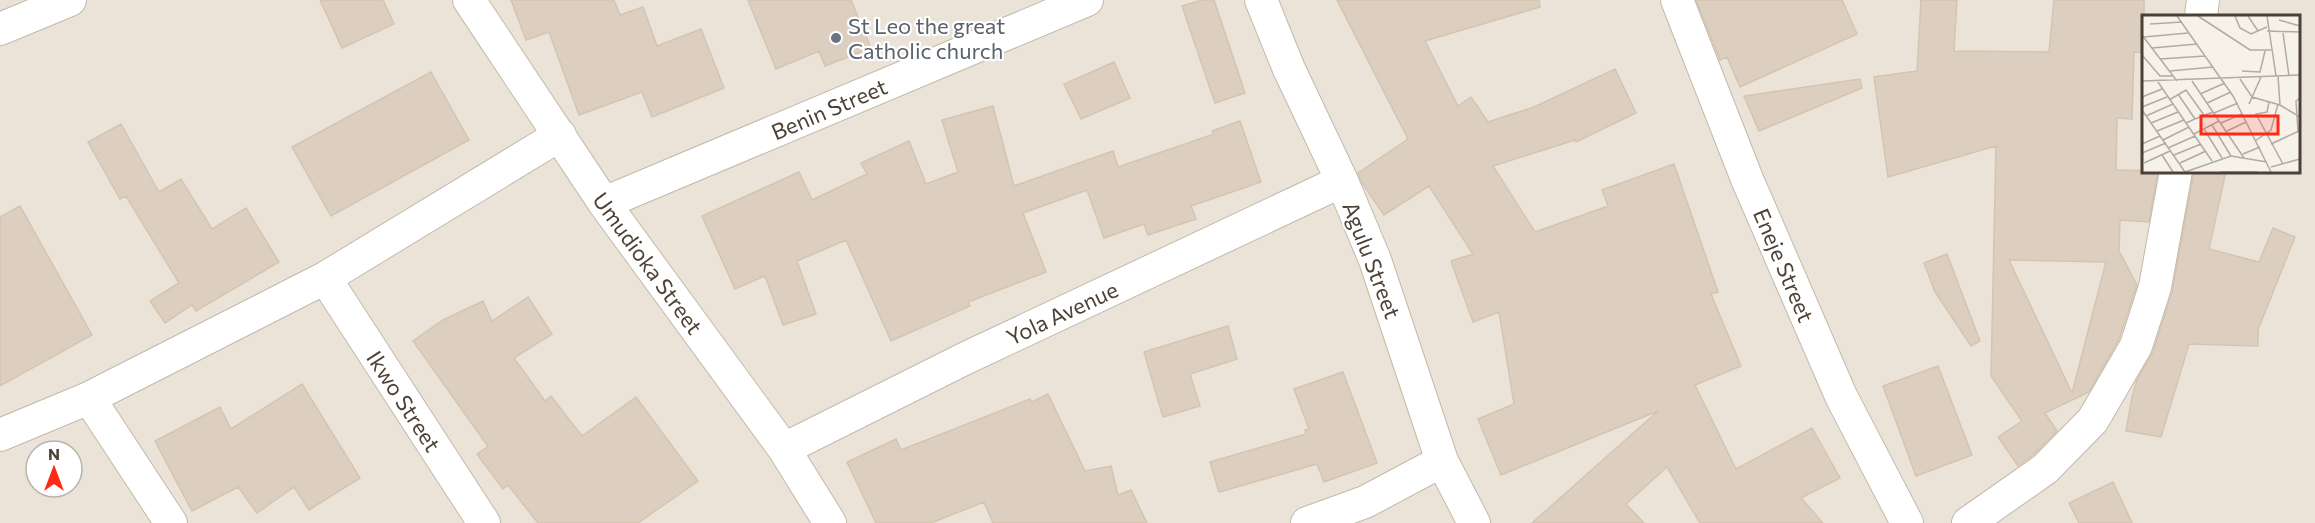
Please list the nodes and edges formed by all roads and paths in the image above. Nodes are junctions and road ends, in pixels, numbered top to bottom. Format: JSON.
{"nodes":[{"id":1,"x":70,"y":0,"type":"edge"},
{"id":2,"x":469,"y":0,"type":"edge"},
{"id":3,"x":1087,"y":0,"type":"edge"},
{"id":4,"x":1261,"y":0,"type":"edge"},
{"id":5,"x":1677,"y":0,"type":"edge"},
{"id":6,"x":2203,"y":0,"type":"edge"},
{"id":7,"x":2201,"y":15,"type":"edge"},
{"id":8,"x":0,"y":29,"type":"edge"},
{"id":9,"x":560,"y":135,"type":"junction"},
{"id":10,"x":2175,"y":172,"type":"edge"},
{"id":11,"x":1342,"y":181,"type":"junction"},
{"id":12,"x":604,"y":203,"type":"junction"},
{"id":13,"x":325,"y":278,"type":"junction"},
{"id":14,"x":89,"y":398,"type":"junction"},
{"id":15,"x":0,"y":435,"type":"edge"},
{"id":16,"x":784,"y":449,"type":"junction"},
{"id":17,"x":1442,"y":461,"type":"junction"},
{"id":18,"x":171,"y":523,"type":"edge"},
{"id":19,"x":483,"y":523,"type":"edge"},
{"id":20,"x":830,"y":523,"type":"edge"},
{"id":21,"x":1307,"y":523,"type":"edge"},
{"id":22,"x":1474,"y":523,"type":"edge"},
{"id":23,"x":1907,"y":523,"type":"edge"},
{"id":24,"x":1968,"y":523,"type":"edge"}],
"edges":[{"from":1,"to":8,"type":"street"},
{"from":2,"to":9,"type":"street","name":"Umudioka Street"},
{"from":3,"to":12,"type":"street","name":"Benin Street"},
{"from":4,"to":11,"type":"street","name":"Agulu Street"},
{"from":5,"to":23,"type":"street","name":"Eneje Street"},
{"from":6,"to":7,"type":"street"},
{"from":9,"to":12,"type":"street","name":"Umudioka Street"},
{"from":9,"to":13,"type":"street"},
{"from":10,"to":24,"type":"street"},
{"from":11,"to":16,"type":"street","name":"Yola Avenue"},
{"from":11,"to":17,"type":"street","name":"Agulu Street"},
{"from":12,"to":16,"type":"street","name":"Umudioka Street"},
{"from":13,"to":14,"type":"street"},
{"from":13,"to":19,"type":"street","name":"Ikwo Street"},
{"from":14,"to":15,"type":"street"},
{"from":14,"to":18,"type":"street"},
{"from":16,"to":20,"type":"street","name":"Umudioka Street"},
{"from":17,"to":21,"type":"street"},
{"from":17,"to":22,"type":"street","name":"Agulu Street"}]}
